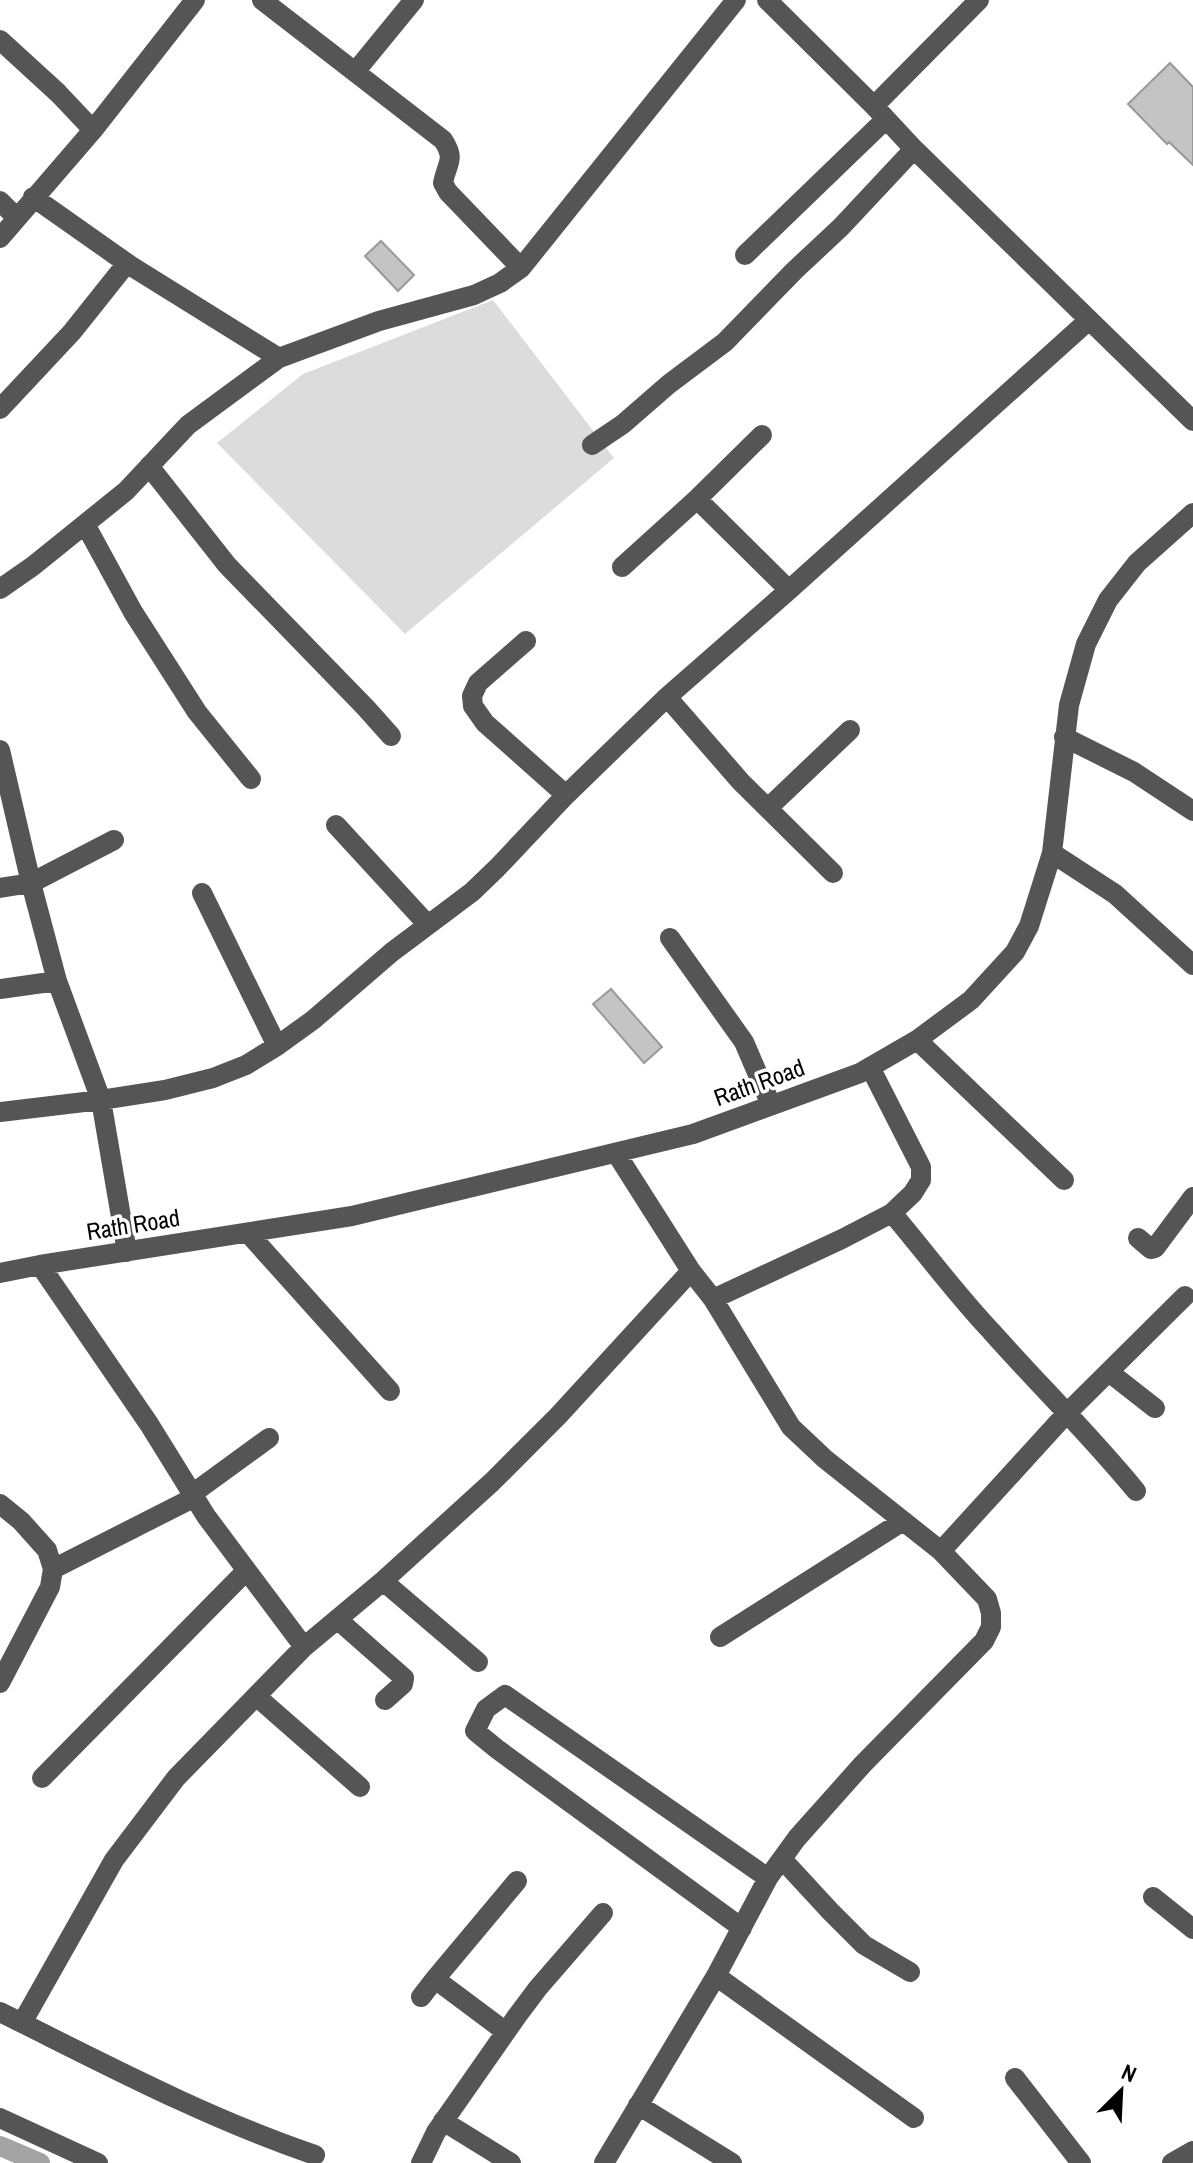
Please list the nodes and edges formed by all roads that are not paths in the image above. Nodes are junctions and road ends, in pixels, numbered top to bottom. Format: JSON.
{"nodes":[{"id":1,"x":195,"y":0,"type":"edge"},
{"id":2,"x":262,"y":0,"type":"edge"},
{"id":3,"x":414,"y":0,"type":"edge"},
{"id":4,"x":736,"y":0,"type":"edge"},
{"id":5,"x":767,"y":0,"type":"edge"},
{"id":6,"x":979,"y":0,"type":"edge"},
{"id":7,"x":0,"y":40,"type":"edge"},
{"id":8,"x":355,"y":72,"type":"junction"},
{"id":9,"x":880,"y":112,"type":"junction"},
{"id":10,"x":93,"y":130,"type":"junction"},
{"id":11,"x":914,"y":149,"type":"junction"},
{"id":12,"x":33,"y":197,"type":"junction"},
{"id":13,"x":0,"y":201,"type":"edge"},
{"id":14,"x":17,"y":218,"type":"junction"},
{"id":15,"x":0,"y":238,"type":"edge"},
{"id":16,"x":745,"y":255,"type":"dead end"},
{"id":17,"x":127,"y":263,"type":"junction"},
{"id":18,"x":521,"y":268,"type":"junction"},
{"id":19,"x":1089,"y":320,"type":"junction"},
{"id":20,"x":279,"y":358,"type":"junction"},
{"id":21,"x":0,"y":409,"type":"edge"},
{"id":22,"x":1193,"y":421,"type":"edge"},
{"id":23,"x":762,"y":435,"type":"dead end"},
{"id":24,"x":592,"y":445,"type":"dead end"},
{"id":25,"x":149,"y":466,"type":"junction"},
{"id":26,"x":697,"y":499,"type":"junction"},
{"id":27,"x":1193,"y":513,"type":"edge"},
{"id":28,"x":85,"y":524,"type":"junction"},
{"id":29,"x":622,"y":567,"type":"dead end"},
{"id":30,"x":0,"y":589,"type":"edge"},
{"id":31,"x":789,"y":590,"type":"junction"},
{"id":32,"x":526,"y":641,"type":"dead end"},
{"id":33,"x":667,"y":697,"type":"junction"},
{"id":34,"x":850,"y":730,"type":"dead end"},
{"id":35,"x":391,"y":736,"type":"dead end"},
{"id":36,"x":1064,"y":737,"type":"junction"},
{"id":37,"x":0,"y":750,"type":"edge"},
{"id":38,"x":251,"y":779,"type":"dead end"},
{"id":39,"x":566,"y":795,"type":"junction"},
{"id":40,"x":768,"y":808,"type":"junction"},
{"id":41,"x":1193,"y":811,"type":"edge"},
{"id":42,"x":336,"y":825,"type":"dead end"},
{"id":43,"x":114,"y":840,"type":"dead end"},
{"id":44,"x":1052,"y":853,"type":"junction"},
{"id":45,"x":833,"y":873,"type":"dead end"},
{"id":46,"x":31,"y":883,"type":"junction"},
{"id":47,"x":0,"y":888,"type":"edge"},
{"id":48,"x":202,"y":893,"type":"dead end"},
{"id":49,"x":428,"y":925,"type":"junction"},
{"id":50,"x":670,"y":938,"type":"dead end"},
{"id":51,"x":1193,"y":965,"type":"edge"},
{"id":52,"x":57,"y":981,"type":"junction"},
{"id":53,"x":0,"y":989,"type":"edge"},
{"id":54,"x":917,"y":1040,"type":"junction"},
{"id":55,"x":277,"y":1046,"type":"junction"},
{"id":56,"x":870,"y":1067,"type":"junction"},
{"id":57,"x":101,"y":1100,"type":"junction"},
{"id":58,"x":771,"y":1105,"type":"junction"},
{"id":59,"x":0,"y":1112,"type":"edge"},
{"id":60,"x":616,"y":1153,"type":"junction"},
{"id":61,"x":1064,"y":1180,"type":"dead end"},
{"id":62,"x":1193,"y":1197,"type":"edge"},
{"id":63,"x":892,"y":1213,"type":"junction"},
{"id":64,"x":248,"y":1233,"type":"junction"},
{"id":65,"x":1138,"y":1238,"type":"dead end"},
{"id":66,"x":127,"y":1252,"type":"junction"},
{"id":67,"x":40,"y":1265,"type":"junction"},
{"id":68,"x":691,"y":1271,"type":"junction"},
{"id":69,"x":0,"y":1273,"type":"edge"},
{"id":70,"x":1185,"y":1296,"type":"dead end"},
{"id":71,"x":713,"y":1299,"type":"junction"},
{"id":72,"x":1109,"y":1372,"type":"junction"},
{"id":73,"x":390,"y":1391,"type":"dead end"},
{"id":74,"x":1155,"y":1408,"type":"dead end"},
{"id":75,"x":1066,"y":1414,"type":"junction"},
{"id":76,"x":269,"y":1438,"type":"dead end"},
{"id":77,"x":1136,"y":1491,"type":"dead end"},
{"id":78,"x":194,"y":1495,"type":"junction"},
{"id":79,"x":0,"y":1504,"type":"edge"},
{"id":80,"x":903,"y":1521,"type":"junction"},
{"id":81,"x":941,"y":1551,"type":"junction"},
{"id":82,"x":53,"y":1569,"type":"junction"},
{"id":83,"x":246,"y":1571,"type":"junction"},
{"id":84,"x":383,"y":1581,"type":"junction"},
{"id":85,"x":337,"y":1619,"type":"junction"},
{"id":86,"x":720,"y":1637,"type":"dead end"},
{"id":87,"x":304,"y":1647,"type":"junction"},
{"id":88,"x":478,"y":1662,"type":"dead end"},
{"id":89,"x":0,"y":1683,"type":"edge"},
{"id":90,"x":256,"y":1696,"type":"junction"},
{"id":91,"x":385,"y":1700,"type":"dead end"},
{"id":92,"x":42,"y":1778,"type":"dead end"},
{"id":93,"x":360,"y":1787,"type":"dead end"},
{"id":94,"x":782,"y":1859,"type":"junction"},
{"id":95,"x":768,"y":1878,"type":"junction"},
{"id":96,"x":517,"y":1881,"type":"dead end"},
{"id":97,"x":1153,"y":1897,"type":"dead end"},
{"id":98,"x":603,"y":1913,"type":"dead end"},
{"id":99,"x":742,"y":1928,"type":"junction"},
{"id":100,"x":1193,"y":1929,"type":"edge"},
{"id":101,"x":910,"y":1972,"type":"dead end"},
{"id":102,"x":716,"y":1976,"type":"junction"},
{"id":103,"x":435,"y":1979,"type":"junction"},
{"id":104,"x":421,"y":1997,"type":"dead end"},
{"id":105,"x":0,"y":2012,"type":"edge"},
{"id":106,"x":22,"y":2023,"type":"junction"},
{"id":107,"x":506,"y":2032,"type":"junction"},
{"id":108,"x":1015,"y":2078,"type":"dead end"},
{"id":109,"x":638,"y":2105,"type":"junction"},
{"id":110,"x":0,"y":2118,"type":"edge"},
{"id":111,"x":914,"y":2118,"type":"dead end"},
{"id":112,"x":443,"y":2121,"type":"junction"},
{"id":113,"x":1193,"y":2151,"type":"edge"},
{"id":114,"x":315,"y":2155,"type":"dead end"},
{"id":115,"x":98,"y":2163,"type":"edge"},
{"id":116,"x":421,"y":2163,"type":"edge"},
{"id":117,"x":511,"y":2163,"type":"edge"},
{"id":118,"x":604,"y":2163,"type":"edge"},
{"id":119,"x":732,"y":2163,"type":"edge"},
{"id":120,"x":1081,"y":2163,"type":"edge"},
{"id":121,"x":1172,"y":2163,"type":"edge"}],
"edges":[{"from":1,"to":10,"type":"street"},
{"from":2,"to":8,"type":"street"},
{"from":3,"to":8,"type":"street"},
{"from":4,"to":18,"type":"street"},
{"from":5,"to":9,"type":"street"},
{"from":6,"to":9,"type":"street"},
{"from":7,"to":10,"type":"street"},
{"from":8,"to":18,"type":"street"},
{"from":9,"to":11,"type":"street"},
{"from":9,"to":16,"type":"street"},
{"from":10,"to":12,"type":"street"},
{"from":11,"to":19,"type":"street"},
{"from":11,"to":24,"type":"street"},
{"from":12,"to":14,"type":"street"},
{"from":12,"to":17,"type":"street"},
{"from":13,"to":14,"type":"street"},
{"from":14,"to":15,"type":"street"},
{"from":17,"to":20,"type":"street"},
{"from":17,"to":21,"type":"street"},
{"from":18,"to":20,"type":"street"},
{"from":19,"to":22,"type":"street"},
{"from":19,"to":31,"type":"street"},
{"from":20,"to":25,"type":"street"},
{"from":23,"to":26,"type":"street"},
{"from":25,"to":28,"type":"street"},
{"from":25,"to":35,"type":"street"},
{"from":26,"to":29,"type":"street"},
{"from":26,"to":31,"type":"street"},
{"from":27,"to":36,"type":"street","name":"Rath Road"},
{"from":28,"to":30,"type":"street"},
{"from":28,"to":38,"type":"street"},
{"from":31,"to":33,"type":"street"},
{"from":32,"to":39,"type":"street"},
{"from":33,"to":39,"type":"street"},
{"from":33,"to":40,"type":"street"},
{"from":34,"to":40,"type":"street"},
{"from":36,"to":41,"type":"street"},
{"from":36,"to":44,"type":"street","name":"Rath Road"},
{"from":37,"to":46,"type":"street"},
{"from":39,"to":49,"type":"street"},
{"from":40,"to":45,"type":"street"},
{"from":42,"to":49,"type":"street"},
{"from":43,"to":46,"type":"street"},
{"from":44,"to":51,"type":"street"},
{"from":44,"to":54,"type":"street","name":"Rath Road"},
{"from":46,"to":47,"type":"street"},
{"from":46,"to":52,"type":"street"},
{"from":48,"to":55,"type":"street"},
{"from":49,"to":55,"type":"street"},
{"from":50,"to":58,"type":"street"},
{"from":52,"to":53,"type":"street"},
{"from":52,"to":57,"type":"street"},
{"from":54,"to":56,"type":"street","name":"Rath Road"},
{"from":54,"to":61,"type":"street"},
{"from":55,"to":57,"type":"street"},
{"from":56,"to":58,"type":"street","name":"Rath Road"},
{"from":56,"to":63,"type":"street"},
{"from":57,"to":59,"type":"street"},
{"from":57,"to":66,"type":"street"},
{"from":58,"to":60,"type":"street","name":"Rath Road"},
{"from":60,"to":64,"type":"street","name":"Rath Road"},
{"from":60,"to":68,"type":"street"},
{"from":62,"to":65,"type":"street"},
{"from":63,"to":71,"type":"street"},
{"from":63,"to":75,"type":"street"},
{"from":64,"to":66,"type":"street","name":"Rath Road"},
{"from":64,"to":73,"type":"street"},
{"from":66,"to":67,"type":"street","name":"Rath Road"},
{"from":67,"to":69,"type":"street","name":"Rath Road"},
{"from":67,"to":78,"type":"street"},
{"from":68,"to":71,"type":"street"},
{"from":68,"to":84,"type":"street"},
{"from":70,"to":72,"type":"street"},
{"from":71,"to":80,"type":"street"},
{"from":72,"to":74,"type":"street"},
{"from":72,"to":75,"type":"street"},
{"from":75,"to":77,"type":"street"},
{"from":75,"to":81,"type":"street"},
{"from":76,"to":78,"type":"street"},
{"from":78,"to":82,"type":"street"},
{"from":78,"to":83,"type":"street"},
{"from":79,"to":82,"type":"street"},
{"from":80,"to":81,"type":"street"},
{"from":80,"to":86,"type":"street"},
{"from":81,"to":94,"type":"street"},
{"from":82,"to":89,"type":"street"},
{"from":83,"to":87,"type":"street"},
{"from":83,"to":92,"type":"street"},
{"from":84,"to":85,"type":"street"},
{"from":84,"to":88,"type":"street"},
{"from":85,"to":87,"type":"street"},
{"from":85,"to":91,"type":"street"},
{"from":87,"to":90,"type":"street"},
{"from":90,"to":93,"type":"street"},
{"from":90,"to":106,"type":"street"},
{"from":94,"to":95,"type":"street"},
{"from":94,"to":101,"type":"street"},
{"from":95,"to":99,"type":"street"},
{"from":95,"to":99,"type":"street"},
{"from":96,"to":103,"type":"street"},
{"from":97,"to":100,"type":"street"},
{"from":98,"to":107,"type":"street"},
{"from":99,"to":102,"type":"street"},
{"from":102,"to":109,"type":"street"},
{"from":102,"to":111,"type":"street"},
{"from":103,"to":104,"type":"street"},
{"from":103,"to":107,"type":"street"},
{"from":105,"to":106,"type":"street"},
{"from":106,"to":114,"type":"street"},
{"from":107,"to":112,"type":"street"},
{"from":108,"to":120,"type":"street"},
{"from":109,"to":118,"type":"street"},
{"from":109,"to":119,"type":"street"},
{"from":110,"to":115,"type":"street"},
{"from":112,"to":116,"type":"street"},
{"from":112,"to":117,"type":"street"},
{"from":113,"to":121,"type":"street"}]}
